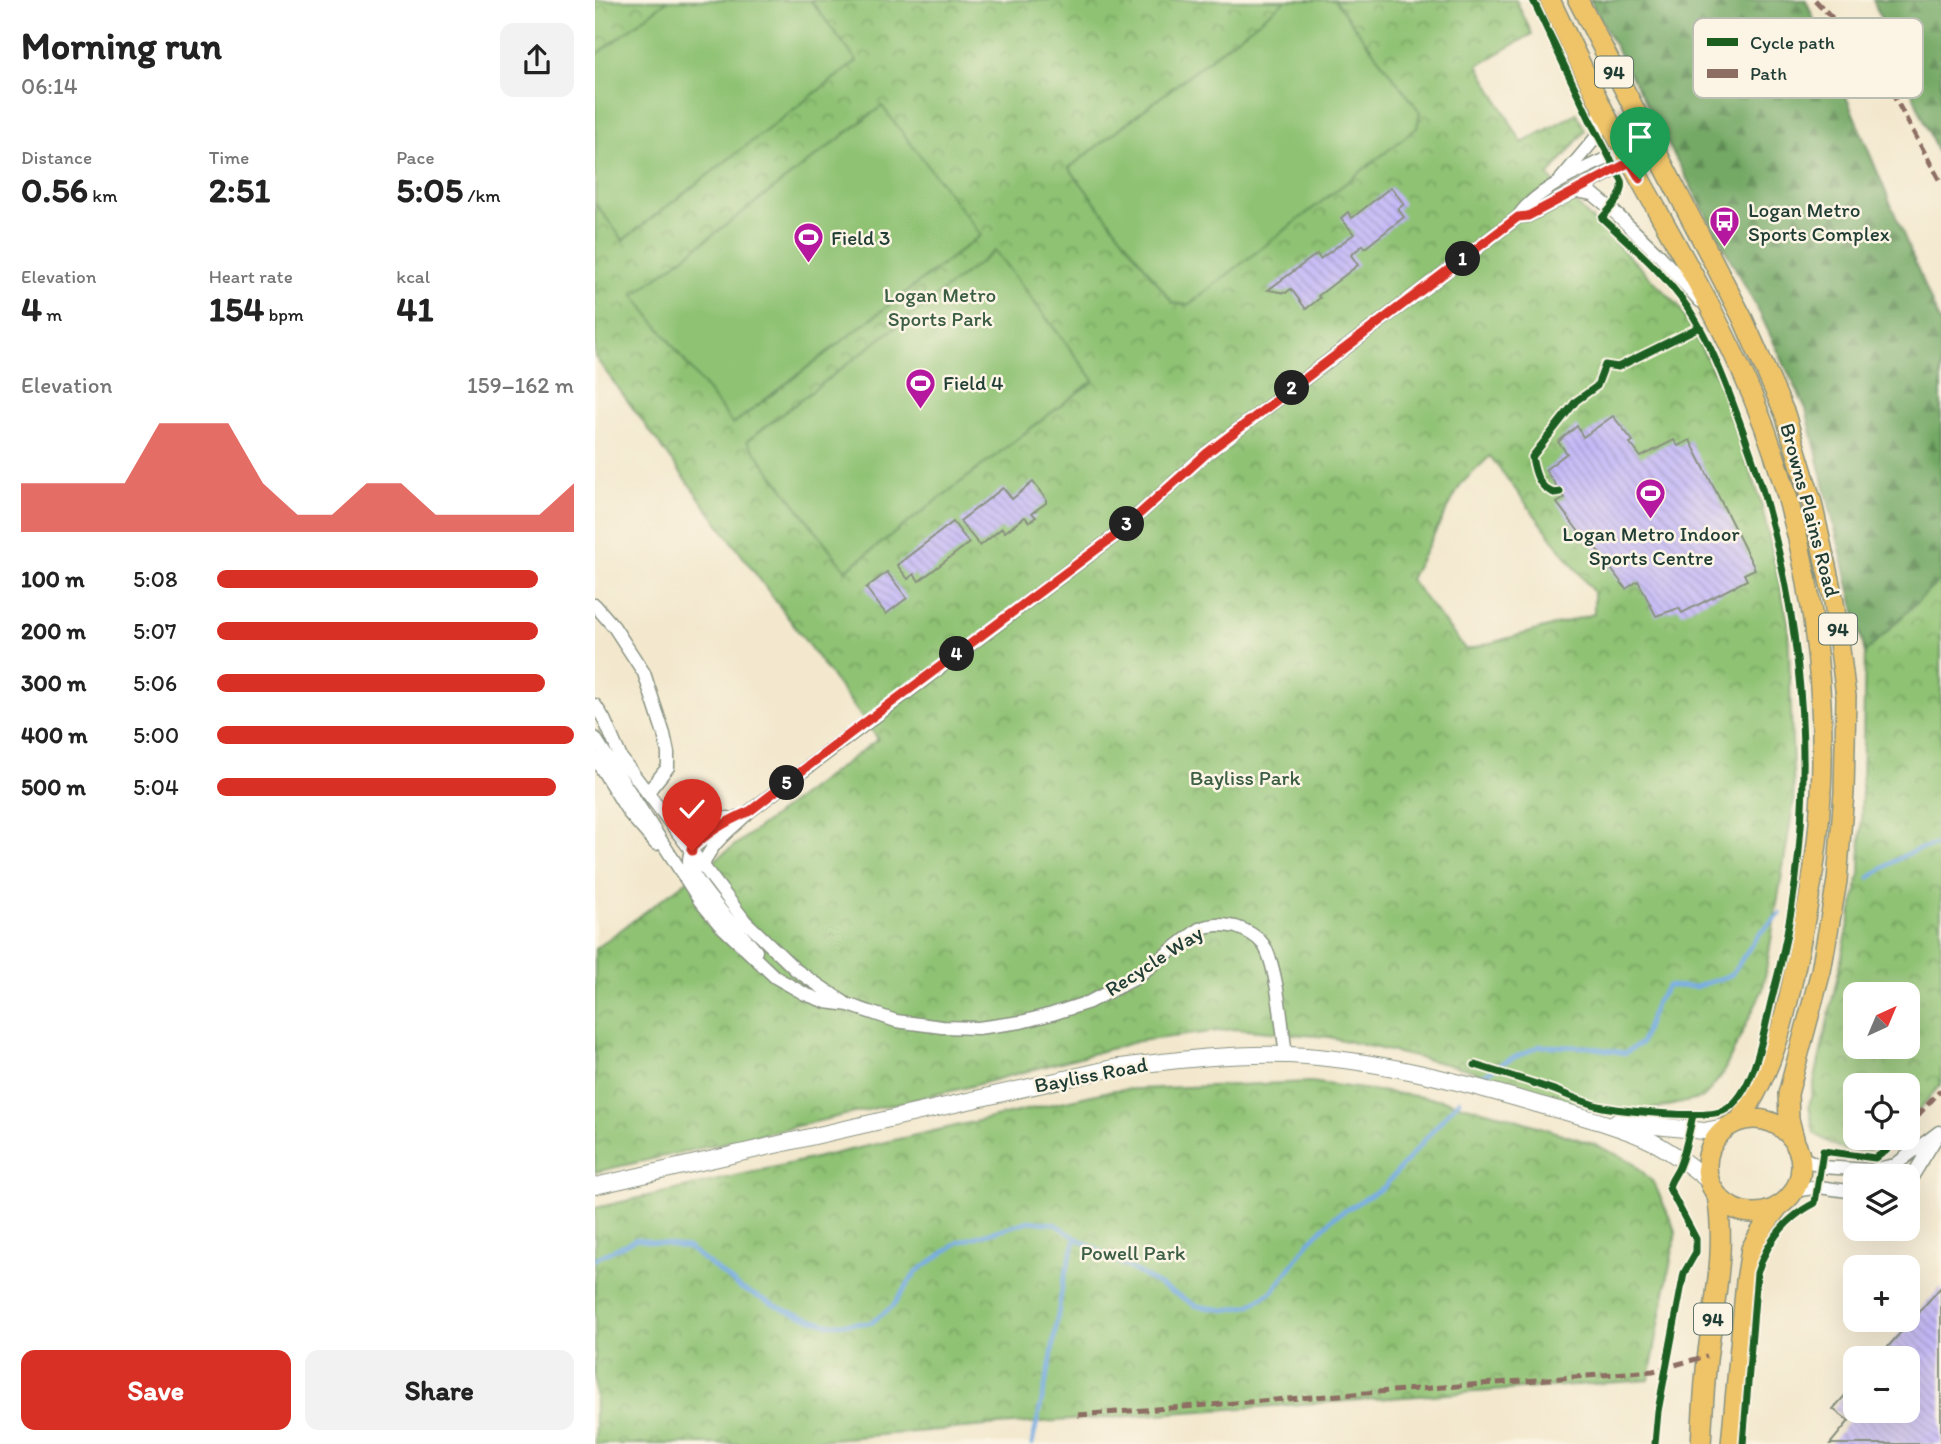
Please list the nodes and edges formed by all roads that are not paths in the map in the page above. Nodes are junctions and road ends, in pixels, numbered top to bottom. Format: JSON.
{"nodes":[{"id":1,"x":1550,"y":0,"type":"edge"},
{"id":2,"x":1578,"y":0,"type":"edge"},
{"id":3,"x":1599,"y":99,"type":"junction"},
{"id":4,"x":1651,"y":143,"type":"junction"},
{"id":5,"x":1627,"y":157,"type":"junction"},
{"id":6,"x":1556,"y":185,"type":"junction"},
{"id":7,"x":1576,"y":191,"type":"junction"},
{"id":8,"x":1518,"y":217,"type":"junction"},
{"id":9,"x":1719,"y":323,"type":"junction"},
{"id":10,"x":595,"y":605,"type":"edge"},
{"id":11,"x":595,"y":705,"type":"edge"},
{"id":12,"x":595,"y":738,"type":"edge"},
{"id":13,"x":595,"y":758,"type":"edge"},
{"id":14,"x":647,"y":793,"type":"junction"},
{"id":15,"x":750,"y":811,"type":"junction"},
{"id":16,"x":737,"y":817,"type":"junction"},
{"id":17,"x":670,"y":823,"type":"junction"},
{"id":18,"x":691,"y":849,"type":"junction"},
{"id":19,"x":674,"y":862,"type":"junction"},
{"id":20,"x":703,"y":867,"type":"junction"},
{"id":21,"x":775,"y":976,"type":"junction"},
{"id":22,"x":849,"y":1005,"type":"junction"},
{"id":23,"x":1286,"y":1055,"type":"junction"},
{"id":24,"x":1591,"y":1120,"type":"junction"},
{"id":25,"x":1734,"y":1124,"type":"junction"},
{"id":26,"x":1940,"y":1131,"type":"edge"},
{"id":27,"x":1798,"y":1151,"type":"junction"},
{"id":28,"x":1920,"y":1164,"type":"edge"},
{"id":29,"x":595,"y":1186,"type":"edge"},
{"id":30,"x":1714,"y":1188,"type":"junction"},
{"id":31,"x":1843,"y":1190,"type":"edge"},
{"id":32,"x":1794,"y":1191,"type":"junction"},
{"id":33,"x":1778,"y":1207,"type":"junction"},
{"id":34,"x":1701,"y":1444,"type":"edge"},
{"id":35,"x":1731,"y":1444,"type":"edge"}],
"edges":[{"from":1,"to":3,"type":"main road","name":"Browns Plains Road","number":"94"},
{"from":2,"to":4,"type":"main road","name":"Browns Plains Road","number":"94"},
{"from":3,"to":5,"type":"main road","name":"Browns Plains Road","number":"94"},
{"from":3,"to":6,"type":"street"},
{"from":4,"to":5,"type":"street"},
{"from":4,"to":27,"type":"main road","name":"Browns Plains Road","number":"94"},
{"from":5,"to":6,"type":"street"},
{"from":5,"to":7,"type":"street"},
{"from":5,"to":9,"type":"main road","name":"Browns Plains Road","number":"94"},
{"from":6,"to":8,"type":"street"},
{"from":7,"to":8,"type":"street"},
{"from":7,"to":9,"type":"street"},
{"from":8,"to":15,"type":"street"},
{"from":9,"to":25,"type":"main road","name":"Browns Plains Road","number":"94"},
{"from":10,"to":14,"type":"street"},
{"from":11,"to":14,"type":"street","name":"Recycle Way"},
{"from":12,"to":19,"type":"street"},
{"from":13,"to":19,"type":"street"},
{"from":14,"to":17,"type":"street","name":"Recycle Way"},
{"from":15,"to":16,"type":"street"},
{"from":15,"to":20,"type":"street"},
{"from":16,"to":17,"type":"street"},
{"from":16,"to":18,"type":"street"},
{"from":17,"to":18,"type":"street","name":"Recycle Way"},
{"from":18,"to":20,"type":"street","name":"Recycle Way"},
{"from":18,"to":21,"type":"street"},
{"from":19,"to":21,"type":"street","name":"Recycle Way"},
{"from":20,"to":22,"type":"street","name":"Recycle Way"},
{"from":21,"to":22,"type":"street","name":"Recycle Way"},
{"from":22,"to":23,"type":"street","name":"Recycle Way"},
{"from":23,"to":24,"type":"street","name":"Bayliss Road"},
{"from":23,"to":29,"type":"street","name":"Bayliss Road"},
{"from":24,"to":25,"type":"street","name":"Bayliss Road"},
{"from":24,"to":30,"type":"street","name":"Bayliss Road"},
{"from":25,"to":27,"type":"main road"},
{"from":25,"to":30,"type":"main road","number":"94"},
{"from":26,"to":27,"type":"street"},
{"from":26,"to":28,"type":"street"},
{"from":27,"to":32,"type":"main road","number":"94"},
{"from":30,"to":33,"type":"main road"},
{"from":30,"to":34,"type":"main road","number":"94"},
{"from":31,"to":32,"type":"street"},
{"from":32,"to":33,"type":"main road","number":"94"},
{"from":33,"to":35,"type":"main road","number":"94"}]}
